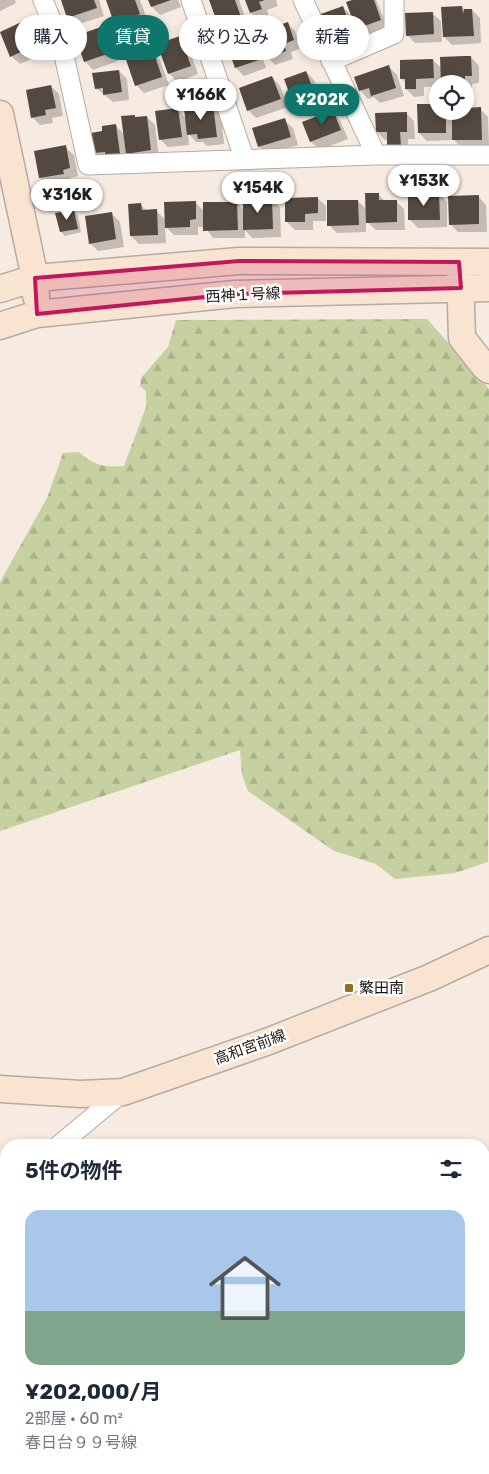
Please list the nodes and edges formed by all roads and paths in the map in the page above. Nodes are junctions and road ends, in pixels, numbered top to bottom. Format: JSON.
{"nodes":[{"id":1,"x":44,"y":0,"type":"edge"},
{"id":2,"x":191,"y":0,"type":"edge"},
{"id":3,"x":303,"y":0,"type":"edge"},
{"id":4,"x":394,"y":0,"type":"edge"},
{"id":5,"x":331,"y":61,"type":"junction"},
{"id":6,"x":0,"y":114,"type":"edge"},
{"id":7,"x":376,"y":155,"type":"junction"},
{"id":8,"x":489,"y":155,"type":"edge"},
{"id":9,"x":244,"y":158,"type":"junction"},
{"id":10,"x":459,"y":262,"type":"junction"},
{"id":11,"x":489,"y":262,"type":"edge"},
{"id":12,"x":34,"y":278,"type":"junction"},
{"id":13,"x":461,"y":288,"type":"junction"},
{"id":14,"x":489,"y":288,"type":"edge"},
{"id":15,"x":0,"y":289,"type":"edge"},
{"id":16,"x":37,"y":314,"type":"junction"},
{"id":17,"x":0,"y":326,"type":"edge"},
{"id":18,"x":489,"y":370,"type":"edge"},
{"id":19,"x":489,"y":950,"type":"edge"},
{"id":20,"x":0,"y":1089,"type":"edge"},
{"id":21,"x":124,"y":1092,"type":"junction"},
{"id":22,"x":66,"y":1139,"type":"edge"}],
"edges":[{"from":1,"to":9,"type":"street"},
{"from":2,"to":9,"type":"street"},
{"from":3,"to":5,"type":"street"},
{"from":4,"to":5,"type":"street"},
{"from":5,"to":7,"type":"street"},
{"from":6,"to":12,"type":"street"},
{"from":7,"to":8,"type":"street"},
{"from":7,"to":9,"type":"street"},
{"from":10,"to":11,"type":"street"},
{"from":10,"to":12,"type":"street"},
{"from":10,"to":13,"type":"street"},
{"from":12,"to":15,"type":"street"},
{"from":12,"to":16,"type":"street"},
{"from":13,"to":14,"type":"street","name":"西神１号線"},
{"from":13,"to":16,"type":"street","name":"西神１号線"},
{"from":13,"to":18,"type":"street"},
{"from":16,"to":17,"type":"street","name":"西神１号線"},
{"from":19,"to":21,"type":"street","name":"高和宮前線"},
{"from":20,"to":21,"type":"street","name":"高和宮前線"},
{"from":21,"to":22,"type":"street"}]}
